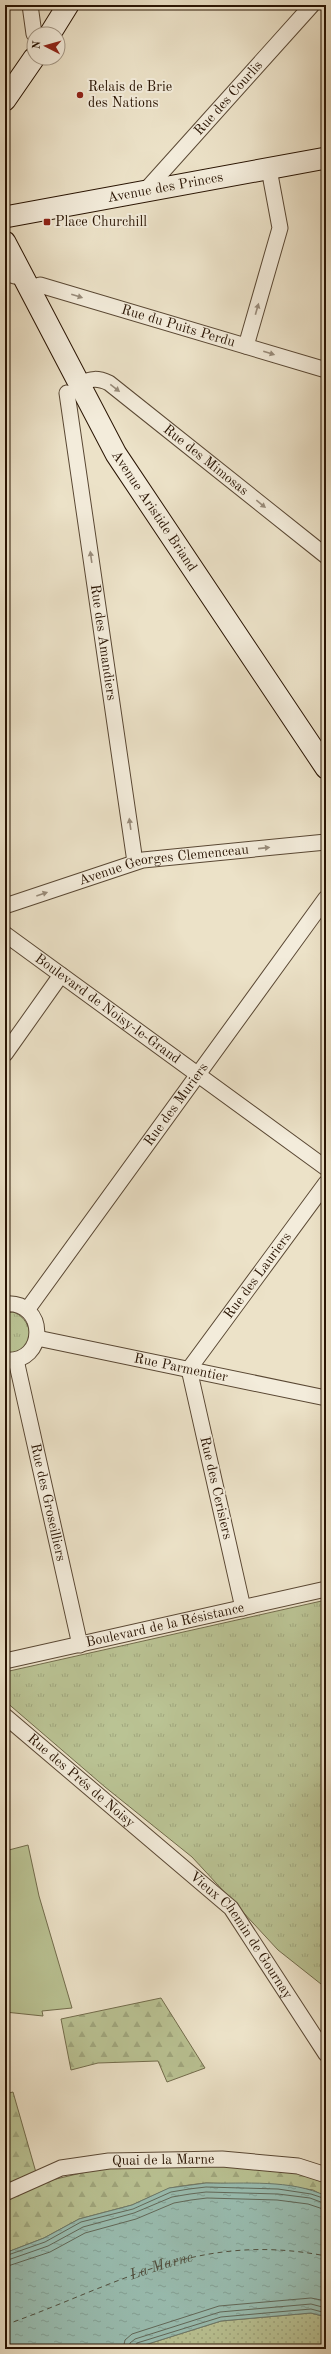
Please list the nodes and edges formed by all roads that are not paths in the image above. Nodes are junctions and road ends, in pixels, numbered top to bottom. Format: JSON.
{"nodes":[{"id":1,"x":30,"y":5,"type":"edge"},
{"id":2,"x":68,"y":5,"type":"edge"},
{"id":3,"x":312,"y":5,"type":"edge"},
{"id":4,"x":33,"y":26,"type":"edge"},
{"id":5,"x":55,"y":26,"type":"edge"},
{"id":6,"x":28,"y":66,"type":"edge"},
{"id":7,"x":5,"y":100,"type":"edge"},
{"id":8,"x":326,"y":158,"type":"edge"},
{"id":9,"x":269,"y":169,"type":"junction"},
{"id":10,"x":145,"y":191,"type":"junction"},
{"id":11,"x":5,"y":217,"type":"edge"},
{"id":12,"x":5,"y":242,"type":"edge"},
{"id":13,"x":19,"y":278,"type":"edge"},
{"id":14,"x":246,"y":346,"type":"junction"},
{"id":15,"x":326,"y":370,"type":"edge"},
{"id":16,"x":74,"y":388,"type":"junction"},
{"id":17,"x":94,"y":411,"type":"junction"},
{"id":18,"x":71,"y":422,"type":"junction"},
{"id":19,"x":326,"y":556,"type":"edge"},
{"id":20,"x":326,"y":768,"type":"edge"},
{"id":21,"x":326,"y":842,"type":"edge"},
{"id":22,"x":135,"y":862,"type":"junction"},
{"id":23,"x":326,"y":898,"type":"edge"},
{"id":24,"x":5,"y":906,"type":"edge"},
{"id":25,"x":5,"y":934,"type":"edge"},
{"id":26,"x":61,"y":975,"type":"junction"},
{"id":27,"x":5,"y":1054,"type":"edge"},
{"id":28,"x":198,"y":1074,"type":"junction"},
{"id":29,"x":326,"y":1168,"type":"edge"},
{"id":30,"x":326,"y":1183,"type":"edge"},
{"id":31,"x":5,"y":1304,"type":"edge"},
{"id":32,"x":27,"y":1310,"type":"junction"},
{"id":33,"x":37,"y":1338,"type":"junction"},
{"id":34,"x":10,"y":1360,"type":"edge"},
{"id":35,"x":189,"y":1369,"type":"junction"},
{"id":36,"x":326,"y":1398,"type":"edge"},
{"id":37,"x":326,"y":1589,"type":"edge"},
{"id":38,"x":243,"y":1608,"type":"junction"},
{"id":39,"x":80,"y":1645,"type":"junction"},
{"id":40,"x":5,"y":1661,"type":"edge"},
{"id":41,"x":5,"y":1716,"type":"edge"},
{"id":42,"x":140,"y":1830,"type":"joint"},
{"id":43,"x":326,"y":2054,"type":"edge"},
{"id":44,"x":326,"y":2175,"type":"edge"},
{"id":45,"x":5,"y":2193,"type":"edge"}],
"edges":[{"from":1,"to":4,"type":"street"},
{"from":2,"to":5,"type":"street"},
{"from":3,"to":10,"type":"street","name":"Rue des Courlis"},
{"from":6,"to":7,"type":"street"},
{"from":8,"to":9,"type":"street","name":"Avenue des Princes"},
{"from":9,"to":10,"type":"street","name":"Avenue des Princes"},
{"from":14,"to":9,"type":"street","one_way":true},
{"from":10,"to":11,"type":"street","name":"Avenue des Princes"},
{"from":12,"to":13,"type":"street","name":"Avenue Aristide Briand"},
{"from":13,"to":14,"type":"street","name":"Rue du Puits Perdu","one_way":true},
{"from":13,"to":16,"type":"street","name":"Avenue Aristide Briand"},
{"from":14,"to":15,"type":"street","name":"Rue du Puits Perdu","one_way":true},
{"from":16,"to":17,"type":"street","name":"Avenue Aristide Briand"},
{"from":16,"to":18,"type":"street","name":"Rue des Amandiers"},
{"from":16,"to":19,"type":"street","name":"Rue des Mimosas","one_way":true},
{"from":17,"to":18,"type":"street"},
{"from":17,"to":20,"type":"street","name":"Avenue Aristide Briand"},
{"from":22,"to":18,"type":"street","name":"Rue des Amandiers","one_way":true},
{"from":22,"to":21,"type":"street","name":"Avenue Georges Clemenceau","one_way":true},
{"from":24,"to":22,"type":"street","name":"Avenue Georges Clemenceau","one_way":true},
{"from":23,"to":28,"type":"street","name":"Rue des Muriers"},
{"from":25,"to":26,"type":"street","name":"Boulevard de Noisy-le-Grand"},
{"from":26,"to":27,"type":"street"},
{"from":26,"to":28,"type":"street","name":"Boulevard de Noisy-le-Grand"},
{"from":28,"to":29,"type":"street","name":"Boulevard de Noisy-le-Grand"},
{"from":28,"to":32,"type":"street","name":"Rue des Muriers"},
{"from":30,"to":35,"type":"street","name":"Rue des Lauriers"},
{"from":31,"to":32,"type":"street"},
{"from":32,"to":33,"type":"street"},
{"from":33,"to":34,"type":"street"},
{"from":33,"to":35,"type":"street","name":"Rue Parmentier"},
{"from":34,"to":39,"type":"street","name":"Rue des Groseilliers"},
{"from":35,"to":36,"type":"street","name":"Rue Parmentier"},
{"from":35,"to":38,"type":"street","name":"Rue des Cerisiers"},
{"from":37,"to":38,"type":"street","name":"Boulevard de la Résistance"},
{"from":38,"to":39,"type":"street","name":"Boulevard de la Résistance"},
{"from":39,"to":40,"type":"street","name":"Boulevard de la Résistance"},
{"from":41,"to":42,"type":"street","name":"Rue des Prés de Noisy"},
{"from":42,"to":43,"type":"street","name":"Vieux Chemin de Gournay"},
{"from":44,"to":45,"type":"street","name":"Quai de la Marne"}]}
